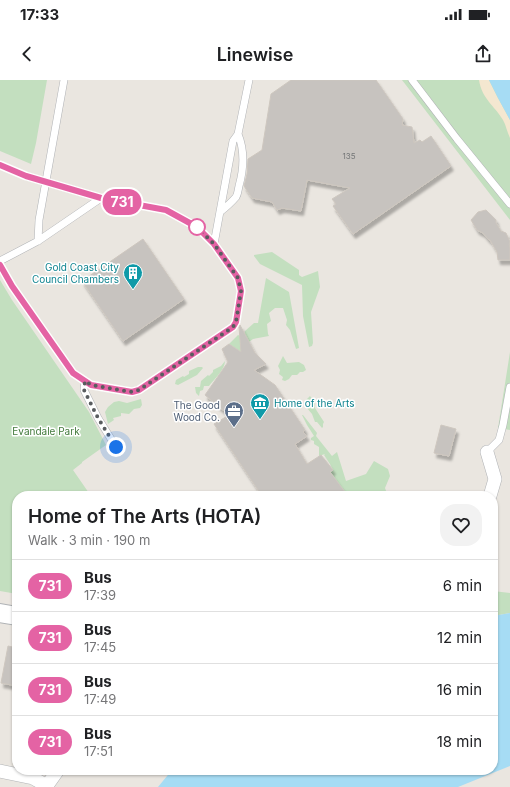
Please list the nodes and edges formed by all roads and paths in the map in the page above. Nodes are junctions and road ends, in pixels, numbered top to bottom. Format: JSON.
{"nodes":[{"id":1,"x":64,"y":80,"type":"edge"},
{"id":2,"x":256,"y":80,"type":"edge"},
{"id":3,"x":412,"y":80,"type":"edge"},
{"id":4,"x":248,"y":83,"type":"edge"},
{"id":5,"x":238,"y":134,"type":"junction"},
{"id":6,"x":0,"y":165,"type":"edge"},
{"id":7,"x":46,"y":182,"type":"junction"},
{"id":8,"x":101,"y":198,"type":"junction"},
{"id":9,"x":510,"y":204,"type":"edge"},
{"id":10,"x":220,"y":212,"type":"junction"},
{"id":11,"x":38,"y":241,"type":"junction"},
{"id":12,"x":214,"y":244,"type":"junction"},
{"id":13,"x":0,"y":262,"type":"edge"},
{"id":14,"x":0,"y":265,"type":"edge"},
{"id":15,"x":85,"y":381,"type":"junction"},
{"id":16,"x":510,"y":387,"type":"edge"},
{"id":17,"x":116,"y":447,"type":"dead end"},
{"id":18,"x":487,"y":452,"type":"joint"},
{"id":19,"x":491,"y":491,"type":"edge"},
{"id":20,"x":0,"y":613,"type":"edge"},
{"id":21,"x":12,"y":615,"type":"edge"},
{"id":22,"x":0,"y":771,"type":"edge"},
{"id":23,"x":12,"y":774,"type":"edge"},
{"id":24,"x":19,"y":775,"type":"edge"},
{"id":25,"x":54,"y":775,"type":"edge"},
{"id":26,"x":46,"y":786,"type":"edge"}],
"edges":[{"from":1,"to":7,"type":"lane"},
{"from":2,"to":4,"type":"lane"},
{"from":3,"to":9,"type":"lane"},
{"from":4,"to":5,"type":"lane"},
{"from":5,"to":10,"type":"lane"},
{"from":5,"to":10,"type":"lane"},
{"from":6,"to":7,"type":"lane"},
{"from":7,"to":8,"type":"lane"},
{"from":7,"to":11,"type":"lane"},
{"from":8,"to":11,"type":"lane"},
{"from":8,"to":12,"type":"lane"},
{"from":10,"to":12,"type":"lane"},
{"from":11,"to":13,"type":"lane"},
{"from":12,"to":15,"type":"lane"},
{"from":14,"to":15,"type":"lane"},
{"from":15,"to":17,"type":"lane"},
{"from":16,"to":18,"type":"lane"},
{"from":18,"to":19,"type":"street"},
{"from":20,"to":21,"type":"street"},
{"from":22,"to":23,"type":"street"},
{"from":24,"to":26,"type":"street"},
{"from":25,"to":26,"type":"street"}]}
